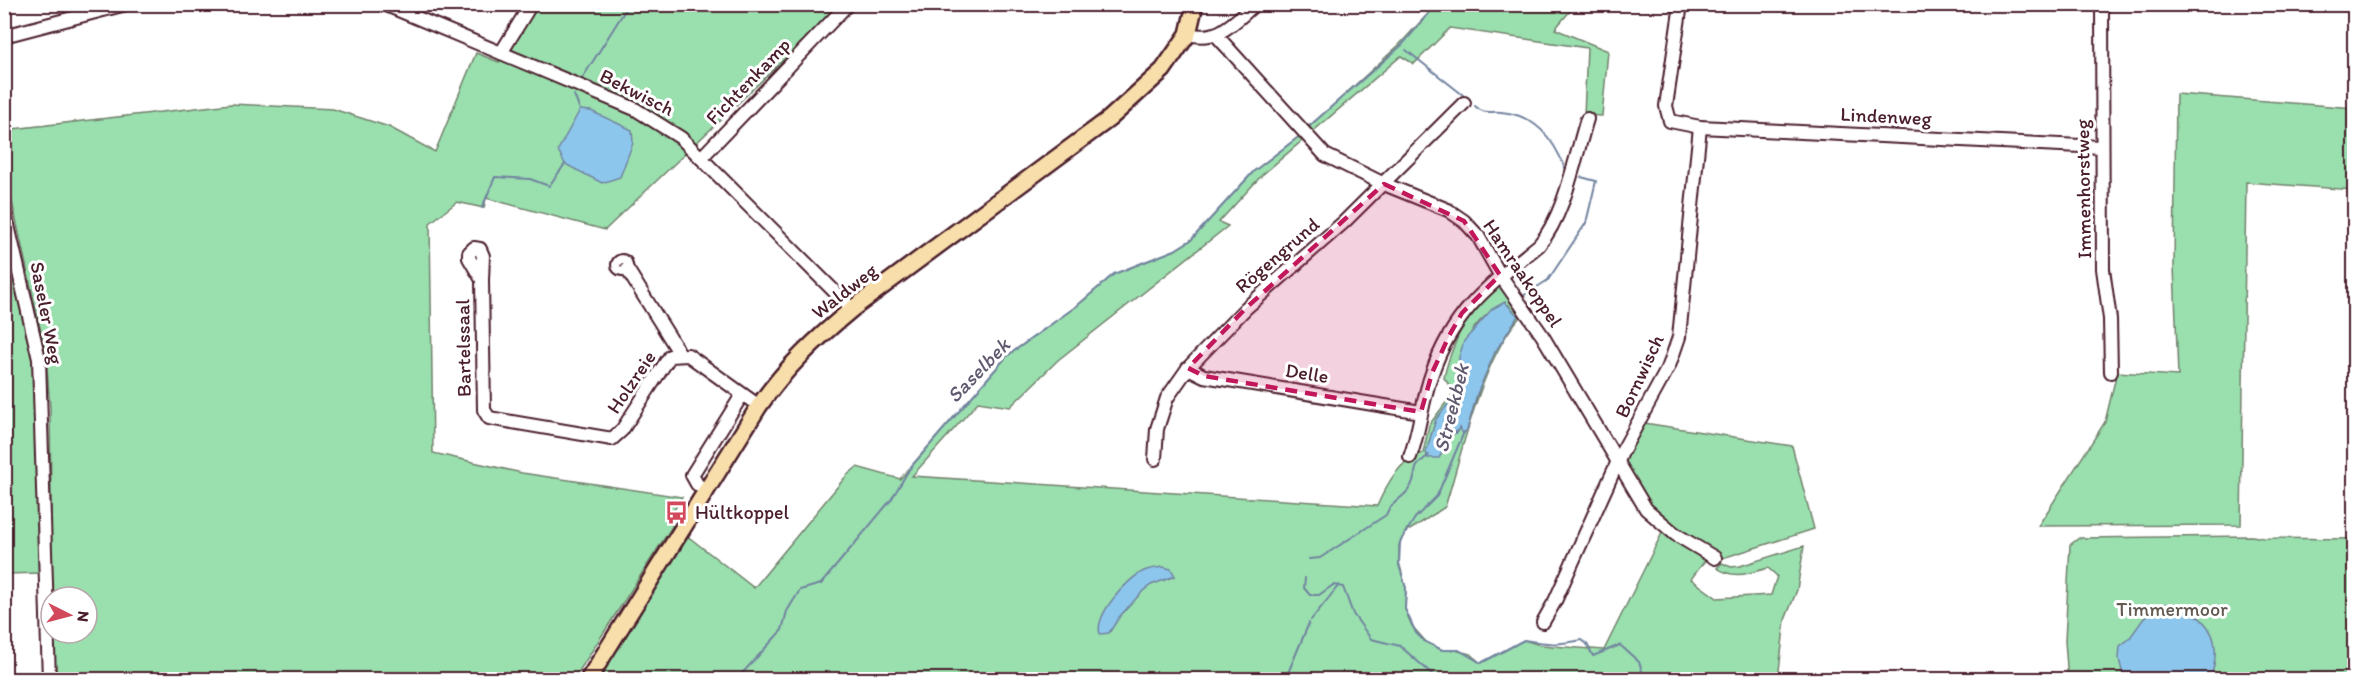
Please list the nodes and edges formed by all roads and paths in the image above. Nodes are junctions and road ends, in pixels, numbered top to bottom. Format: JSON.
{"nodes":[{"id":1,"x":126,"y":4,"type":"edge"},
{"id":2,"x":384,"y":4,"type":"edge"},
{"id":3,"x":531,"y":4,"type":"edge"},
{"id":4,"x":848,"y":4,"type":"edge"},
{"id":5,"x":1195,"y":4,"type":"edge"},
{"id":6,"x":1255,"y":4,"type":"edge"},
{"id":7,"x":1681,"y":4,"type":"edge"},
{"id":8,"x":2102,"y":4,"type":"edge"},
{"id":9,"x":1188,"y":34,"type":"junction"},
{"id":10,"x":4,"y":36,"type":"edge"},
{"id":11,"x":1217,"y":36,"type":"junction"},
{"id":12,"x":501,"y":53,"type":"junction"},
{"id":13,"x":1464,"y":103,"type":"dead end"},
{"id":14,"x":1587,"y":119,"type":"dead end"},
{"id":15,"x":1700,"y":127,"type":"junction"},
{"id":16,"x":2101,"y":147,"type":"junction"},
{"id":17,"x":701,"y":158,"type":"junction"},
{"id":18,"x":1384,"y":184,"type":"junction"},
{"id":19,"x":4,"y":208,"type":"edge"},
{"id":20,"x":627,"y":269,"type":"dead end"},
{"id":21,"x":1500,"y":275,"type":"junction"},
{"id":22,"x":482,"y":280,"type":"dead end"},
{"id":23,"x":852,"y":309,"type":"junction"},
{"id":24,"x":680,"y":354,"type":"junction"},
{"id":25,"x":1188,"y":368,"type":"junction"},
{"id":26,"x":2111,"y":372,"type":"dead end"},
{"id":27,"x":742,"y":395,"type":"junction"},
{"id":28,"x":759,"y":406,"type":"junction"},
{"id":29,"x":1421,"y":412,"type":"junction"},
{"id":30,"x":616,"y":436,"type":"joint"},
{"id":31,"x":1410,"y":457,"type":"dead end"},
{"id":32,"x":1155,"y":459,"type":"dead end"},
{"id":33,"x":1617,"y":463,"type":"junction"},
{"id":34,"x":706,"y":491,"type":"junction"},
{"id":35,"x":1715,"y":558,"type":"dead end"},
{"id":36,"x":1543,"y":622,"type":"dead end"},
{"id":37,"x":49,"y":680,"type":"edge"},
{"id":38,"x":588,"y":680,"type":"edge"}],
"edges":[{"from":1,"to":10,"type":"street"},
{"from":2,"to":12,"type":"street","name":"Bekwisch"},
{"from":3,"to":12,"type":"street"},
{"from":4,"to":17,"type":"street","name":"Fichtenkamp"},
{"from":5,"to":9,"type":"main road","name":"Waldweg"},
{"from":6,"to":11,"type":"street"},
{"from":7,"to":15,"type":"street","name":"Lindenweg"},
{"from":8,"to":16,"type":"street","name":"Immenhorstweg"},
{"from":9,"to":11,"type":"street"},
{"from":9,"to":23,"type":"main road","name":"Waldweg"},
{"from":11,"to":18,"type":"street","name":"Hamraakoppel"},
{"from":12,"to":17,"type":"street","name":"Bekwisch"},
{"from":13,"to":18,"type":"street","name":"Rögengrund"},
{"from":14,"to":21,"type":"street"},
{"from":15,"to":16,"type":"street","name":"Lindenweg"},
{"from":15,"to":33,"type":"street","name":"Bornwisch"},
{"from":16,"to":26,"type":"street","name":"Immenhorstweg"},
{"from":17,"to":23,"type":"street","name":"Bekwisch"},
{"from":18,"to":21,"type":"street","name":"Hamraakoppel"},
{"from":18,"to":25,"type":"street","name":"Rögengrund"},
{"from":19,"to":37,"type":"street","name":"Saseler Weg"},
{"from":20,"to":24,"type":"street"},
{"from":21,"to":29,"type":"street"},
{"from":21,"to":33,"type":"street","name":"Hamraakoppel"},
{"from":22,"to":30,"type":"street","name":"Bartelssaal"},
{"from":23,"to":28,"type":"main road","name":"Waldweg"},
{"from":24,"to":27,"type":"street"},
{"from":24,"to":30,"type":"street","name":"Holzreie"},
{"from":25,"to":29,"type":"street","name":"Delle"},
{"from":25,"to":32,"type":"street","name":"Rögengrund"},
{"from":27,"to":28,"type":"street"},
{"from":27,"to":34,"type":"street"},
{"from":28,"to":34,"type":"main road","name":"Waldweg"},
{"from":29,"to":31,"type":"street"},
{"from":33,"to":35,"type":"street","name":"Hamraakoppel"},
{"from":33,"to":36,"type":"street","name":"Bornwisch"},
{"from":34,"to":38,"type":"main road","name":"Waldweg"}]}
